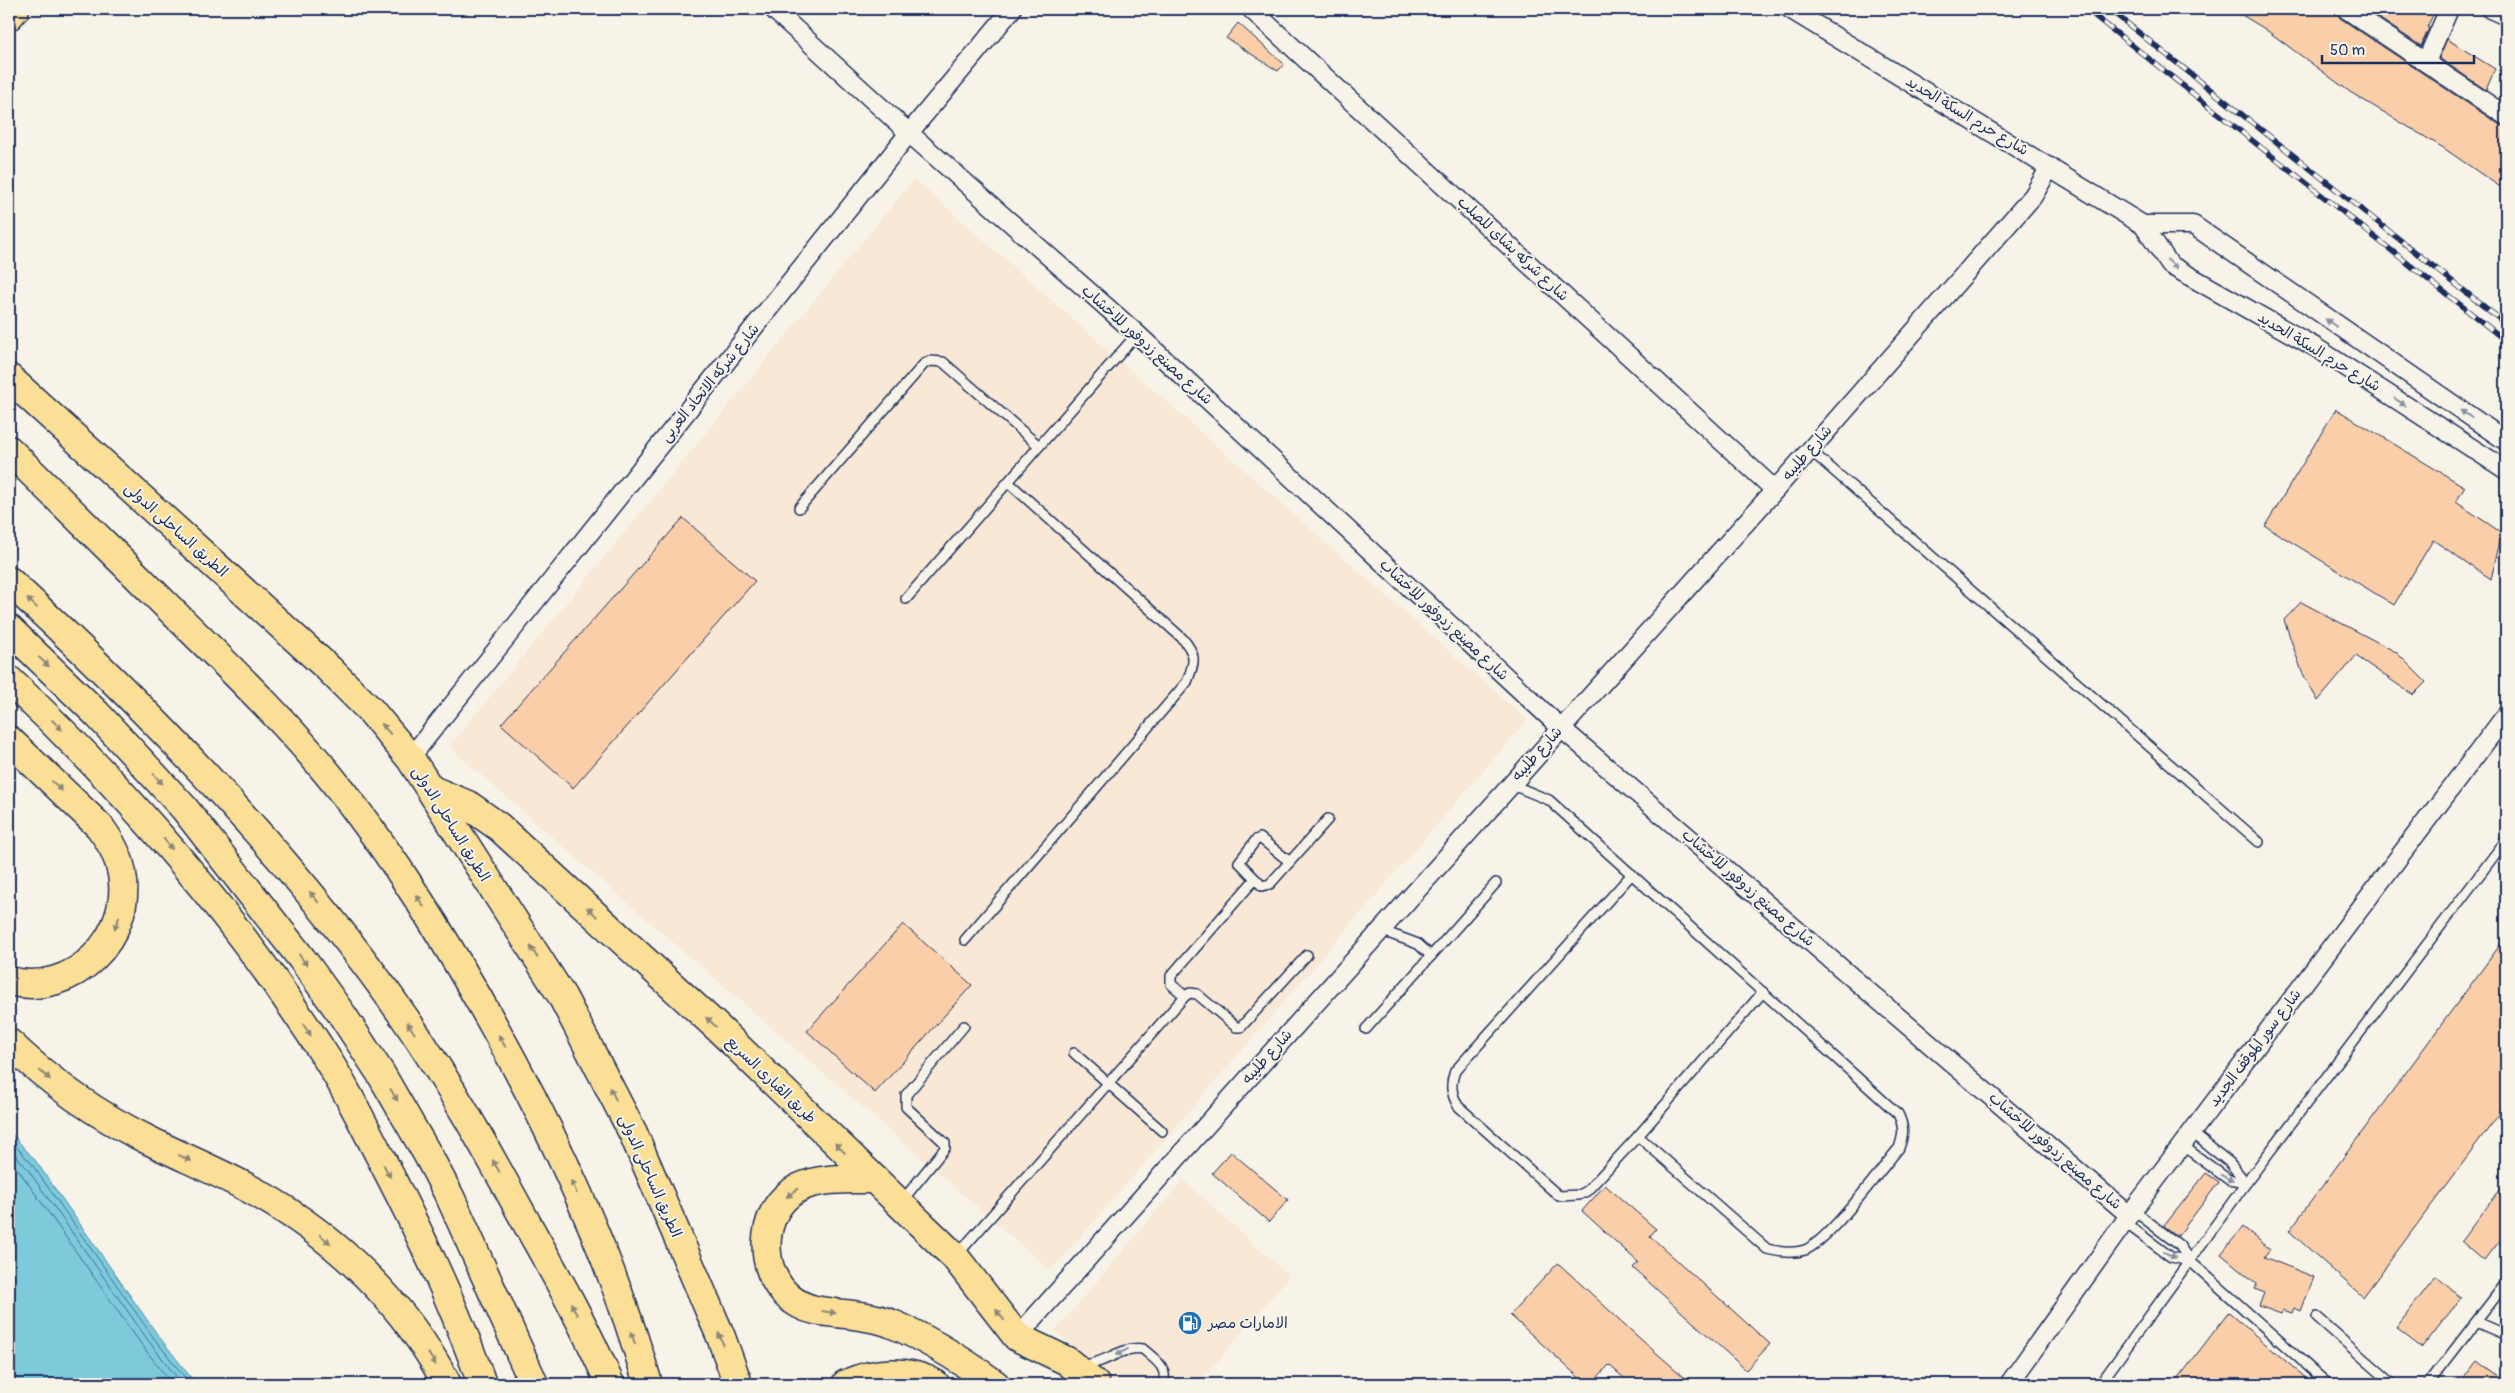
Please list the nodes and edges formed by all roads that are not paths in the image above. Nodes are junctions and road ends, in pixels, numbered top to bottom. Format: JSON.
{"nodes":[{"id":1,"x":15,"y":9,"type":"edge"},
{"id":2,"x":773,"y":9,"type":"edge"},
{"id":3,"x":1012,"y":9,"type":"edge"},
{"id":4,"x":1250,"y":9,"type":"edge"},
{"id":5,"x":1790,"y":9,"type":"edge"},
{"id":6,"x":2346,"y":9,"type":"edge"},
{"id":7,"x":2449,"y":9,"type":"edge"},
{"id":8,"x":2490,"y":9,"type":"edge"},
{"id":9,"x":9,"y":16,"type":"edge"},
{"id":10,"x":2506,"y":16,"type":"edge"},
{"id":11,"x":2426,"y":62,"type":"junction"},
{"id":12,"x":2506,"y":116,"type":"edge"},
{"id":13,"x":909,"y":133,"type":"junction"},
{"id":14,"x":2050,"y":167,"type":"junction"},
{"id":15,"x":2143,"y":225,"type":"junction"},
{"id":16,"x":1137,"y":334,"type":"junction"},
{"id":17,"x":9,"y":378,"type":"edge"},
{"id":18,"x":2506,"y":441,"type":"edge"},
{"id":19,"x":1039,"y":446,"type":"junction"},
{"id":20,"x":9,"y":450,"type":"edge"},
{"id":21,"x":1810,"y":450,"type":"junction"},
{"id":22,"x":2506,"y":470,"type":"edge"},
{"id":23,"x":1008,"y":482,"type":"junction"},
{"id":24,"x":1775,"y":490,"type":"junction"},
{"id":25,"x":799,"y":508,"type":"dead end"},
{"id":26,"x":9,"y":581,"type":"edge"},
{"id":27,"x":906,"y":599,"type":"dead end"},
{"id":28,"x":9,"y":629,"type":"edge"},
{"id":29,"x":9,"y":680,"type":"edge"},
{"id":30,"x":2505,"y":717,"type":"edge"},
{"id":31,"x":1561,"y":728,"type":"junction"},
{"id":32,"x":9,"y":740,"type":"edge"},
{"id":33,"x":410,"y":758,"type":"junction"},
{"id":34,"x":1510,"y":784,"type":"junction"},
{"id":35,"x":432,"y":790,"type":"junction"},
{"id":36,"x":1328,"y":819,"type":"dead end"},
{"id":37,"x":2506,"y":840,"type":"edge"},
{"id":38,"x":2259,"y":842,"type":"dead end"},
{"id":39,"x":1290,"y":862,"type":"junction"},
{"id":40,"x":1632,"y":874,"type":"junction"},
{"id":41,"x":1255,"y":880,"type":"junction"},
{"id":42,"x":1496,"y":882,"type":"dead end"},
{"id":43,"x":1380,"y":930,"type":"junction"},
{"id":44,"x":965,"y":940,"type":"dead end"},
{"id":45,"x":1307,"y":955,"type":"dead end"},
{"id":46,"x":1431,"y":956,"type":"junction"},
{"id":47,"x":9,"y":981,"type":"edge"},
{"id":48,"x":1763,"y":992,"type":"junction"},
{"id":49,"x":1185,"y":996,"type":"junction"},
{"id":50,"x":964,"y":1026,"type":"dead end"},
{"id":51,"x":1366,"y":1030,"type":"dead end"},
{"id":52,"x":9,"y":1043,"type":"edge"},
{"id":53,"x":1074,"y":1053,"type":"dead end"},
{"id":54,"x":1108,"y":1083,"type":"junction"},
{"id":55,"x":1162,"y":1131,"type":"dead end"},
{"id":56,"x":1638,"y":1136,"type":"junction"},
{"id":57,"x":2187,"y":1139,"type":"junction"},
{"id":58,"x":872,"y":1179,"type":"junction"},
{"id":59,"x":2246,"y":1183,"type":"junction"},
{"id":60,"x":901,"y":1204,"type":"junction"},
{"id":61,"x":2129,"y":1216,"type":"junction"},
{"id":62,"x":955,"y":1257,"type":"junction"},
{"id":63,"x":2190,"y":1261,"type":"junction"},
{"id":64,"x":2506,"y":1284,"type":"edge"},
{"id":65,"x":2317,"y":1316,"type":"dead end"},
{"id":66,"x":2476,"y":1322,"type":"junction"},
{"id":67,"x":2506,"y":1335,"type":"edge"},
{"id":68,"x":1017,"y":1337,"type":"junction"},
{"id":69,"x":1067,"y":1361,"type":"junction"},
{"id":70,"x":447,"y":1384,"type":"edge"},
{"id":71,"x":482,"y":1384,"type":"edge"},
{"id":72,"x":534,"y":1384,"type":"edge"},
{"id":73,"x":610,"y":1384,"type":"edge"},
{"id":74,"x":648,"y":1384,"type":"edge"},
{"id":75,"x":738,"y":1384,"type":"edge"},
{"id":76,"x":846,"y":1384,"type":"edge"},
{"id":77,"x":935,"y":1384,"type":"edge"},
{"id":78,"x":995,"y":1384,"type":"edge"},
{"id":79,"x":1094,"y":1384,"type":"edge"},
{"id":80,"x":1163,"y":1384,"type":"edge"},
{"id":81,"x":2009,"y":1384,"type":"edge"},
{"id":82,"x":2100,"y":1384,"type":"edge"},
{"id":83,"x":2328,"y":1384,"type":"edge"},
{"id":84,"x":2393,"y":1384,"type":"edge"},
{"id":85,"x":2428,"y":1384,"type":"edge"}],
"edges":[{"from":1,"to":9,"type":"main road"},
{"from":2,"to":13,"type":"street","name":"شارع مصنع زدوفور للاخشاب"},
{"from":3,"to":13,"type":"street","name":"شارع شركه الاتحاد العربى"},
{"from":4,"to":24,"type":"street","name":"شارع شركه بشاى للصلب"},
{"from":5,"to":14,"type":"street","name":"شارع حرم السكة الحديد"},
{"from":6,"to":11,"type":"street"},
{"from":7,"to":11,"type":"street"},
{"from":8,"to":10,"type":"street"},
{"from":11,"to":12,"type":"street"},
{"from":13,"to":16,"type":"street","name":"شارع مصنع زدوفور للاخشاب"},
{"from":13,"to":33,"type":"street","name":"شارع شركه الاتحاد العربى"},
{"from":14,"to":15,"type":"street","name":"شارع حرم السكة الحديد"},
{"from":14,"to":21,"type":"street","name":"شارع طليبه"},
{"from":18,"to":15,"type":"street","name":"شارع حرم السكة الحديد","one_way":true},
{"from":15,"to":22,"type":"street","name":"شارع حرم السكة الحديد","one_way":true},
{"from":16,"to":19,"type":"lane"},
{"from":16,"to":31,"type":"street","name":"شارع مصنع زدوفور للاخشاب"},
{"from":33,"to":17,"type":"main road","name":"الطريق الساحلى الدولى","one_way":true},
{"from":19,"to":23,"type":"lane"},
{"from":19,"to":25,"type":"lane"},
{"from":74,"to":20,"type":"main road","one_way":true},
{"from":21,"to":24,"type":"street","name":"شارع طليبه"},
{"from":21,"to":38,"type":"lane"},
{"from":23,"to":27,"type":"lane"},
{"from":23,"to":44,"type":"lane"},
{"from":24,"to":31,"type":"street","name":"شارع طليبه"},
{"from":73,"to":26,"type":"main road","one_way":true},
{"from":28,"to":72,"type":"main road","one_way":true},
{"from":29,"to":71,"type":"main road","one_way":true},
{"from":30,"to":57,"type":"street","name":"شارع سور الموقف الجديد"},
{"from":31,"to":34,"type":"street","name":"شارع طليبه"},
{"from":31,"to":61,"type":"street","name":"شارع مصنع زدوفور للاخشاب"},
{"from":32,"to":47,"type":"main road","one_way":true},
{"from":33,"to":35,"type":"main road","name":"الطريق الساحلى الدولى"},
{"from":34,"to":40,"type":"lane"},
{"from":34,"to":43,"type":"street","name":"شارع طليبه"},
{"from":58,"to":35,"type":"main road","name":"طريق القبارى السريع","one_way":true},
{"from":75,"to":35,"type":"main road","name":"الطريق الساحلى الدولى","one_way":true},
{"from":36,"to":39,"type":"lane"},
{"from":37,"to":59,"type":"lane"},
{"from":39,"to":41,"type":"lane"},
{"from":39,"to":41,"type":"lane"},
{"from":40,"to":48,"type":"lane"},
{"from":40,"to":56,"type":"lane"},
{"from":41,"to":49,"type":"lane"},
{"from":42,"to":46,"type":"lane"},
{"from":43,"to":46,"type":"lane"},
{"from":43,"to":68,"type":"street","name":"شارع طليبه"},
{"from":45,"to":49,"type":"lane"},
{"from":46,"to":51,"type":"lane"},
{"from":48,"to":56,"type":"lane"},
{"from":48,"to":56,"type":"lane"},
{"from":49,"to":54,"type":"lane"},
{"from":50,"to":60,"type":"lane"},
{"from":52,"to":70,"type":"main road","one_way":true},
{"from":53,"to":54,"type":"lane"},
{"from":54,"to":55,"type":"lane"},
{"from":54,"to":62,"type":"lane"},
{"from":57,"to":59,"type":"lane"},
{"from":57,"to":59,"type":"lane","one_way":true},
{"from":57,"to":61,"type":"street","name":"شارع سور الموقف الجديد"},
{"from":58,"to":60,"type":"main road","name":"طريق القبارى السريع"},
{"from":58,"to":78,"type":"main road","one_way":true},
{"from":59,"to":63,"type":"lane"},
{"from":60,"to":62,"type":"main road","name":"طريق القبارى السريع"},
{"from":61,"to":63,"type":"lane"},
{"from":61,"to":63,"type":"lane","one_way":true},
{"from":61,"to":81,"type":"street","name":"شارع سور الموقف الجديد"},
{"from":68,"to":62,"type":"main road","name":"طريق القبارى السريع","one_way":true},
{"from":63,"to":82,"type":"lane"},
{"from":63,"to":83,"type":"lane"},
{"from":64,"to":66,"type":"lane"},
{"from":65,"to":84,"type":"lane"},
{"from":66,"to":67,"type":"lane"},
{"from":66,"to":85,"type":"lane"},
{"from":68,"to":69,"type":"main road","name":"طريق القبارى السريع"},
{"from":69,"to":79,"type":"main road","name":"طريق القبارى السريع"},
{"from":80,"to":69,"type":"lane","one_way":true},
{"from":76,"to":77,"type":"main road"}]}
